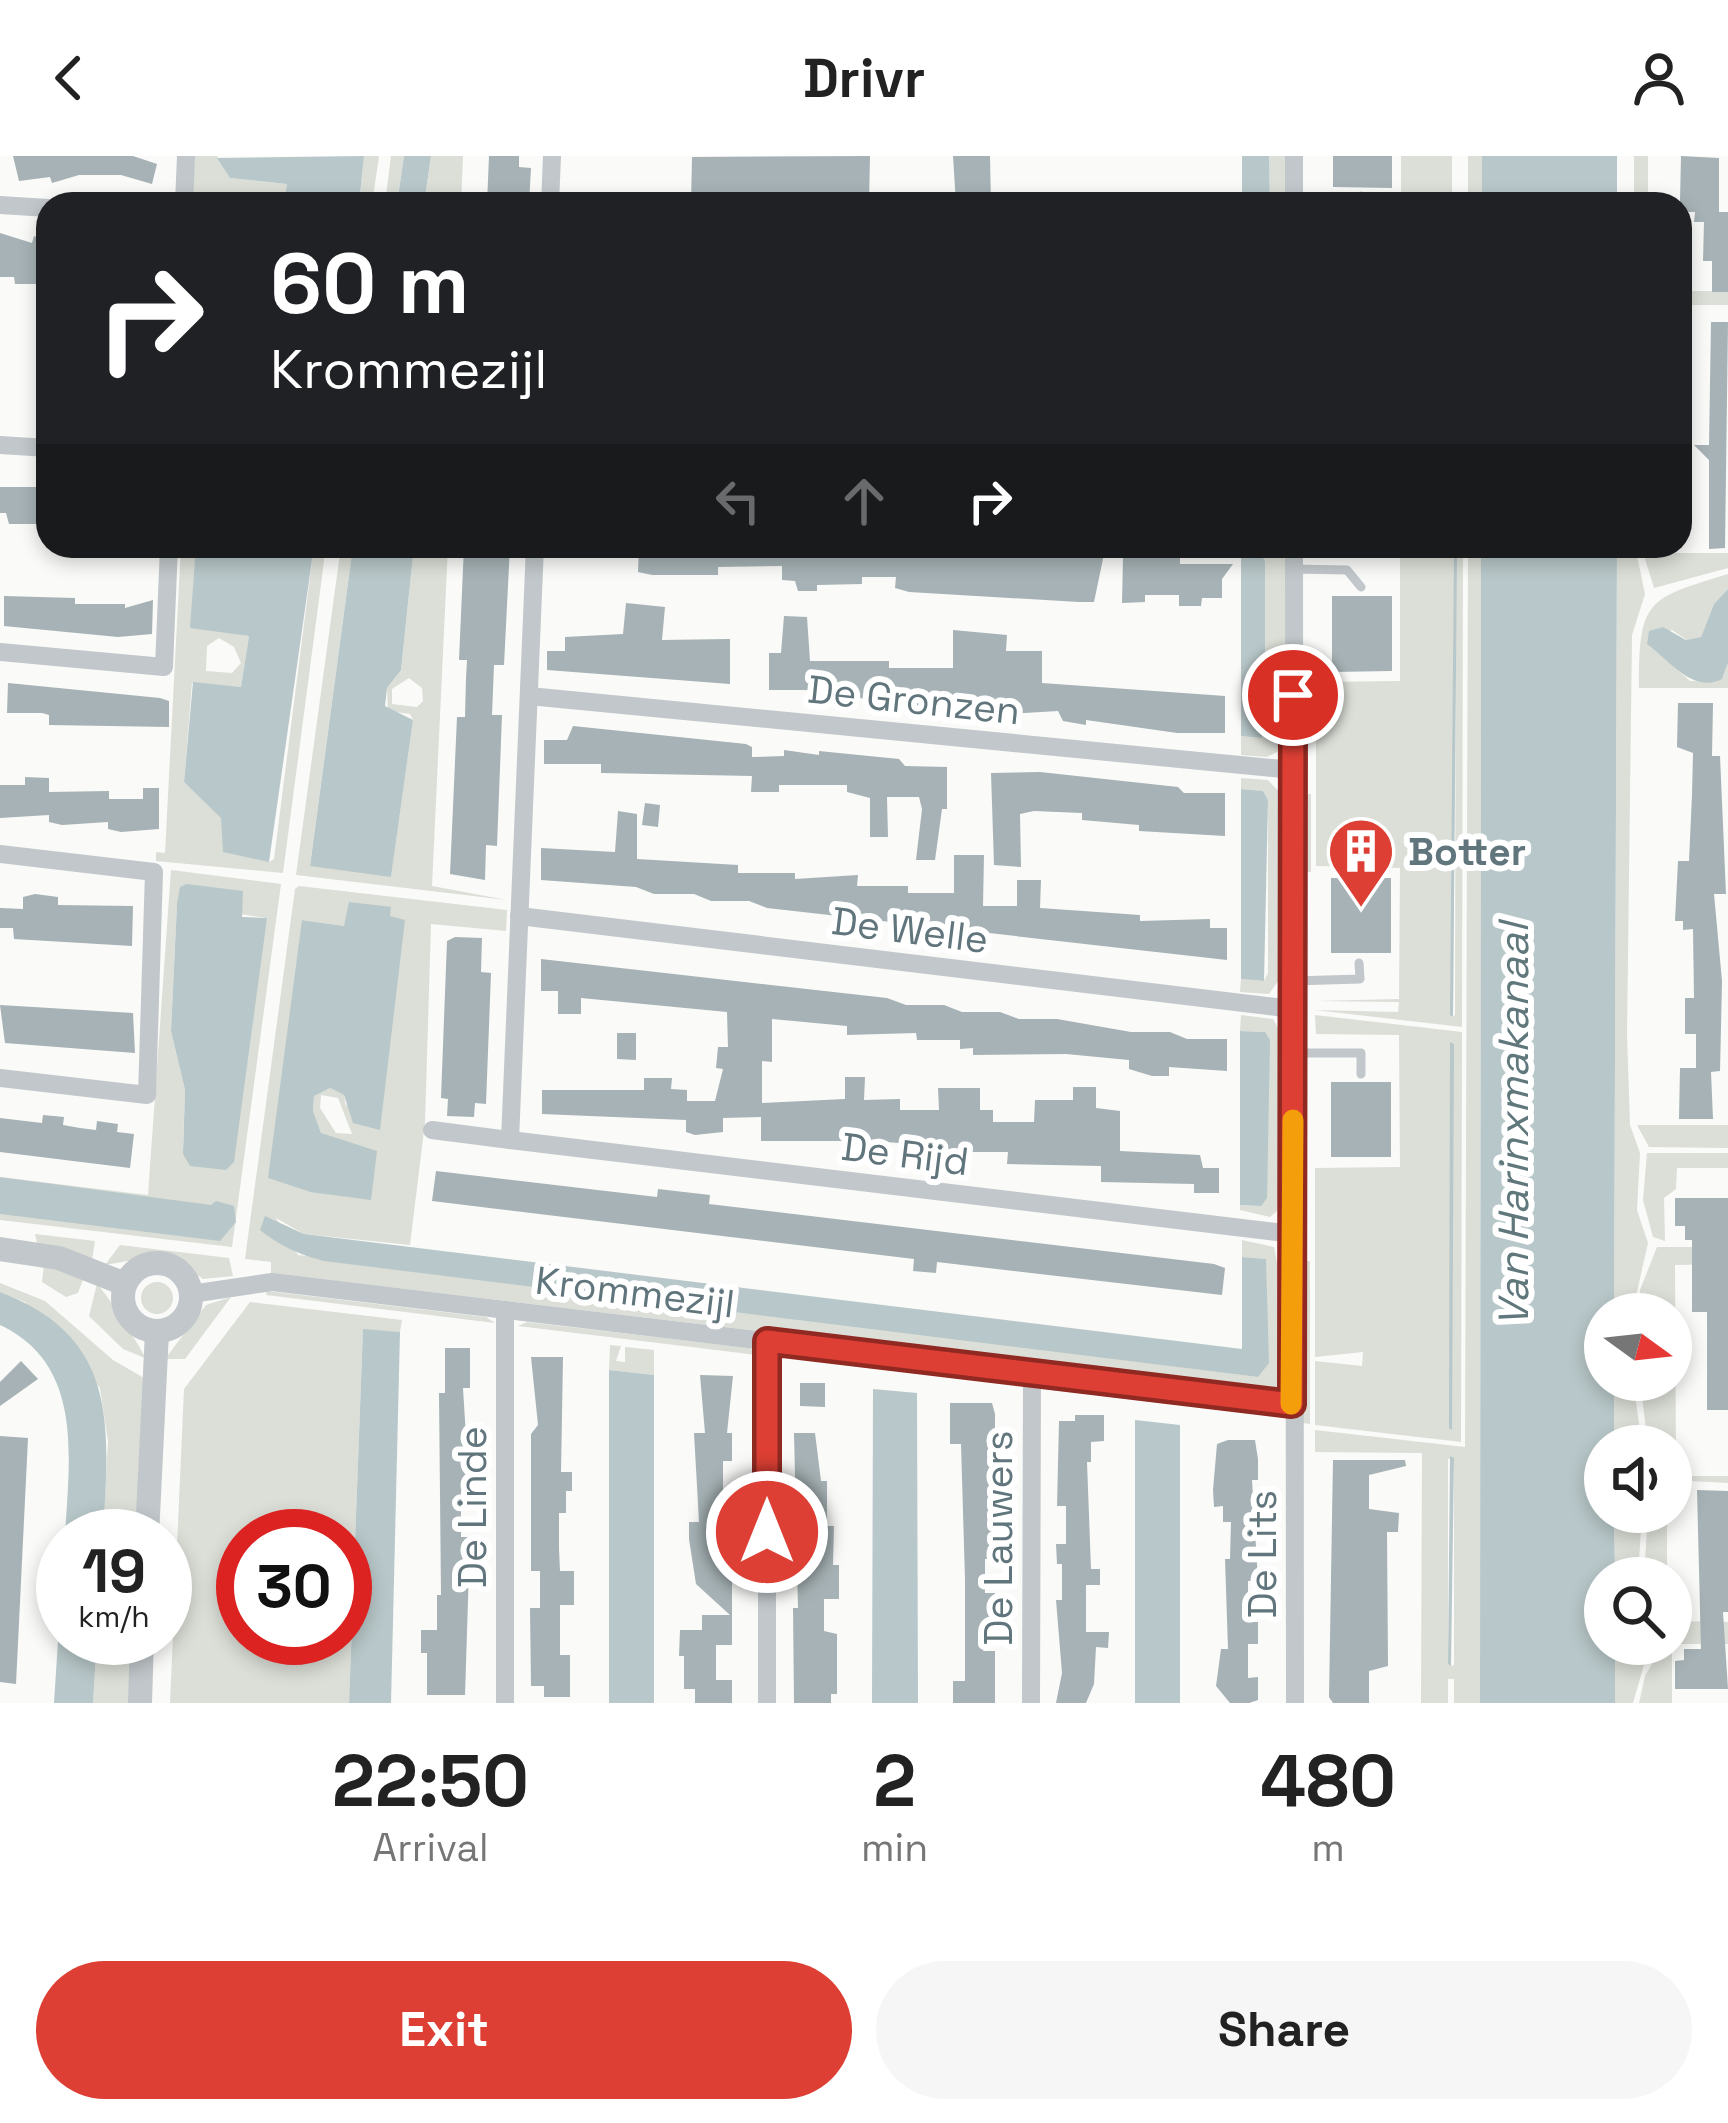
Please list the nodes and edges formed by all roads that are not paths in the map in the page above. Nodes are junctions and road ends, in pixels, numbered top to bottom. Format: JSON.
{"nodes":[{"id":1,"x":186,"y":156,"type":"edge"},
{"id":2,"x":552,"y":156,"type":"edge"},
{"id":3,"x":1294,"y":156,"type":"edge"},
{"id":4,"x":184,"y":192,"type":"edge"},
{"id":5,"x":550,"y":192,"type":"edge"},
{"id":6,"x":1294,"y":192,"type":"edge"},
{"id":7,"x":0,"y":205,"type":"edge"},
{"id":8,"x":36,"y":207,"type":"edge"},
{"id":9,"x":0,"y":446,"type":"edge"},
{"id":10,"x":36,"y":448,"type":"edge"},
{"id":11,"x":169,"y":558,"type":"edge"},
{"id":12,"x":535,"y":558,"type":"edge"},
{"id":13,"x":1294,"y":558,"type":"edge"},
{"id":14,"x":1294,"y":569,"type":"junction"},
{"id":15,"x":1361,"y":587,"type":"dead end"},
{"id":16,"x":0,"y":652,"type":"edge"},
{"id":17,"x":529,"y":696,"type":"junction"},
{"id":18,"x":1293,"y":770,"type":"junction"},
{"id":19,"x":0,"y":854,"type":"edge"},
{"id":20,"x":519,"y":916,"type":"junction"},
{"id":21,"x":1359,"y":963,"type":"dead end"},
{"id":22,"x":1293,"y":981,"type":"junction"},
{"id":23,"x":1293,"y":1009,"type":"junction"},
{"id":24,"x":1293,"y":1053,"type":"junction"},
{"id":25,"x":1361,"y":1074,"type":"dead end"},
{"id":26,"x":0,"y":1078,"type":"edge"},
{"id":27,"x":432,"y":1130,"type":"dead end"},
{"id":28,"x":510,"y":1140,"type":"junction"},
{"id":29,"x":1293,"y":1234,"type":"junction"},
{"id":30,"x":0,"y":1249,"type":"edge"},
{"id":31,"x":125,"y":1284,"type":"junction"},
{"id":32,"x":191,"y":1294,"type":"junction"},
{"id":33,"x":506,"y":1310,"type":"junction"},
{"id":34,"x":157,"y":1332,"type":"junction"},
{"id":35,"x":767,"y":1341,"type":"junction"},
{"id":36,"x":1032,"y":1373,"type":"junction"},
{"id":37,"x":1292,"y":1404,"type":"junction"},
{"id":38,"x":148,"y":1509,"type":"edge"},
{"id":39,"x":141,"y":1665,"type":"edge"},
{"id":40,"x":140,"y":1703,"type":"edge"},
{"id":41,"x":505,"y":1703,"type":"edge"},
{"id":42,"x":767,"y":1703,"type":"edge"},
{"id":43,"x":1031,"y":1703,"type":"edge"},
{"id":44,"x":1294,"y":1703,"type":"edge"}],
"edges":[{"from":1,"to":4,"type":"street"},
{"from":2,"to":5,"type":"street"},
{"from":3,"to":6,"type":"street"},
{"from":7,"to":8,"type":"street"},
{"from":9,"to":10,"type":"street"},
{"from":11,"to":16,"type":"street"},
{"from":12,"to":17,"type":"street"},
{"from":13,"to":14,"type":"street"},
{"from":14,"to":15,"type":"lane"},
{"from":14,"to":18,"type":"street"},
{"from":17,"to":18,"type":"street","name":"De Gronzen"},
{"from":17,"to":20,"type":"street"},
{"from":18,"to":22,"type":"street"},
{"from":19,"to":26,"type":"street"},
{"from":20,"to":23,"type":"street","name":"De Welle"},
{"from":20,"to":28,"type":"street"},
{"from":21,"to":22,"type":"lane"},
{"from":22,"to":23,"type":"street"},
{"from":23,"to":24,"type":"street"},
{"from":24,"to":25,"type":"lane"},
{"from":24,"to":29,"type":"street"},
{"from":27,"to":28,"type":"street","name":"De Rijd"},
{"from":28,"to":29,"type":"street","name":"De Rijd"},
{"from":29,"to":37,"type":"street"},
{"from":30,"to":31,"type":"street"},
{"from":31,"to":32,"type":"street"},
{"from":31,"to":34,"type":"street"},
{"from":32,"to":33,"type":"street","name":"Krommezijl"},
{"from":32,"to":34,"type":"street"},
{"from":33,"to":35,"type":"street","name":"Krommezijl"},
{"from":33,"to":41,"type":"street","name":"De Linde"},
{"from":34,"to":38,"type":"street"},
{"from":35,"to":36,"type":"street","name":"Krommezijl"},
{"from":35,"to":42,"type":"street"},
{"from":36,"to":37,"type":"street","name":"Krommezijl"},
{"from":36,"to":43,"type":"street","name":"De Lauwers"},
{"from":37,"to":44,"type":"street","name":"De Lits"},
{"from":39,"to":40,"type":"street"}]}
